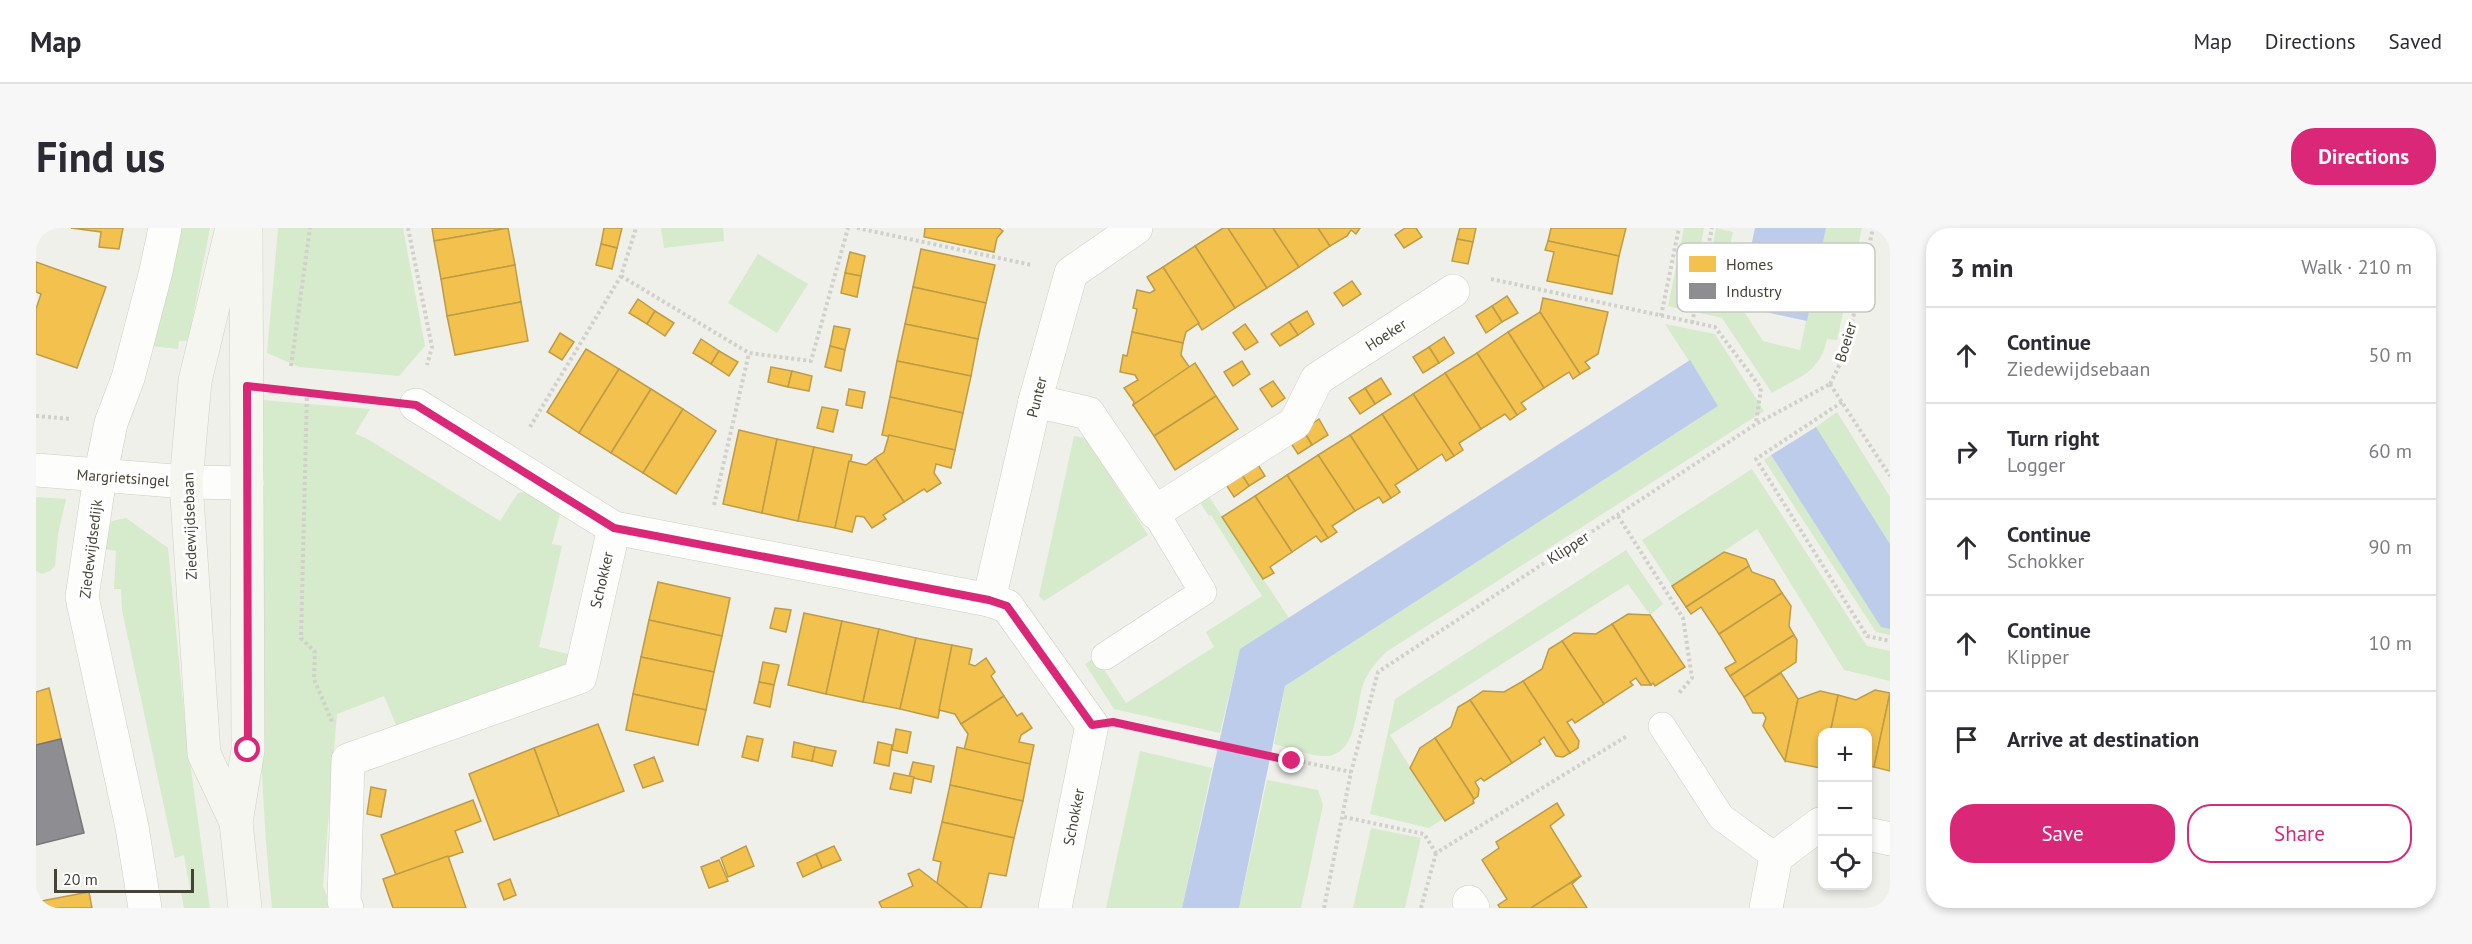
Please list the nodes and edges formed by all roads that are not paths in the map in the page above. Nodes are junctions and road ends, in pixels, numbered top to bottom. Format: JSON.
{"nodes":[{"id":1,"x":165,"y":228,"type":"edge"},
{"id":2,"x":232,"y":228,"type":"edge"},
{"id":3,"x":246,"y":228,"type":"edge"},
{"id":4,"x":1136,"y":228,"type":"edge"},
{"id":5,"x":1453,"y":291,"type":"road end"},
{"id":6,"x":1035,"y":401,"type":"junction"},
{"id":7,"x":416,"y":405,"type":"road end"},
{"id":8,"x":36,"y":470,"type":"edge"},
{"id":9,"x":100,"y":477,"type":"junction"},
{"id":10,"x":186,"y":482,"type":"junction"},
{"id":11,"x":247,"y":483,"type":"junction"},
{"id":12,"x":1155,"y":512,"type":"junction"},
{"id":13,"x":614,"y":528,"type":"junction"},
{"id":14,"x":989,"y":600,"type":"junction"},
{"id":15,"x":1105,"y":656,"type":"dead end"},
{"id":16,"x":1667,"y":713,"type":"road end"},
{"id":17,"x":236,"y":822,"type":"junction"},
{"id":18,"x":1818,"y":826,"type":"edge"},
{"id":19,"x":1872,"y":835,"type":"edge"},
{"id":20,"x":1890,"y":839,"type":"edge"},
{"id":21,"x":1776,"y":857,"type":"junction"},
{"id":22,"x":145,"y":908,"type":"edge"},
{"id":23,"x":245,"y":908,"type":"edge"},
{"id":24,"x":347,"y":908,"type":"edge"},
{"id":25,"x":1055,"y":908,"type":"edge"},
{"id":26,"x":1766,"y":908,"type":"edge"}],
"edges":[{"from":1,"to":9,"type":"street","name":"Ziedewijdsedijk"},
{"from":2,"to":10,"type":"street","name":"Ziedewijdsebaan"},
{"from":3,"to":11,"type":"street","name":"Ziedewijdsebaan"},
{"from":4,"to":6,"type":"street","name":"Punter"},
{"from":5,"to":12,"type":"street","name":"Hoeker"},
{"from":6,"to":12,"type":"street"},
{"from":6,"to":14,"type":"street","name":"Punter"},
{"from":7,"to":13,"type":"street"},
{"from":8,"to":9,"type":"street","name":"Margrietsingel"},
{"from":9,"to":10,"type":"street","name":"Margrietsingel"},
{"from":9,"to":22,"type":"street","name":"Ziedewijdsedijk"},
{"from":10,"to":11,"type":"street","name":"Margrietsingel"},
{"from":10,"to":17,"type":"street","name":"Ziedewijdsebaan"},
{"from":11,"to":17,"type":"street","name":"Ziedewijdsebaan"},
{"from":12,"to":15,"type":"lane"},
{"from":13,"to":14,"type":"street"},
{"from":13,"to":24,"type":"street","name":"Schokker"},
{"from":14,"to":25,"type":"street","name":"Schokker"},
{"from":16,"to":21,"type":"lane"},
{"from":17,"to":23,"type":"street","name":"Ziedewijdsebaan"},
{"from":18,"to":21,"type":"street"},
{"from":19,"to":20,"type":"street"},
{"from":21,"to":26,"type":"street"}]}
